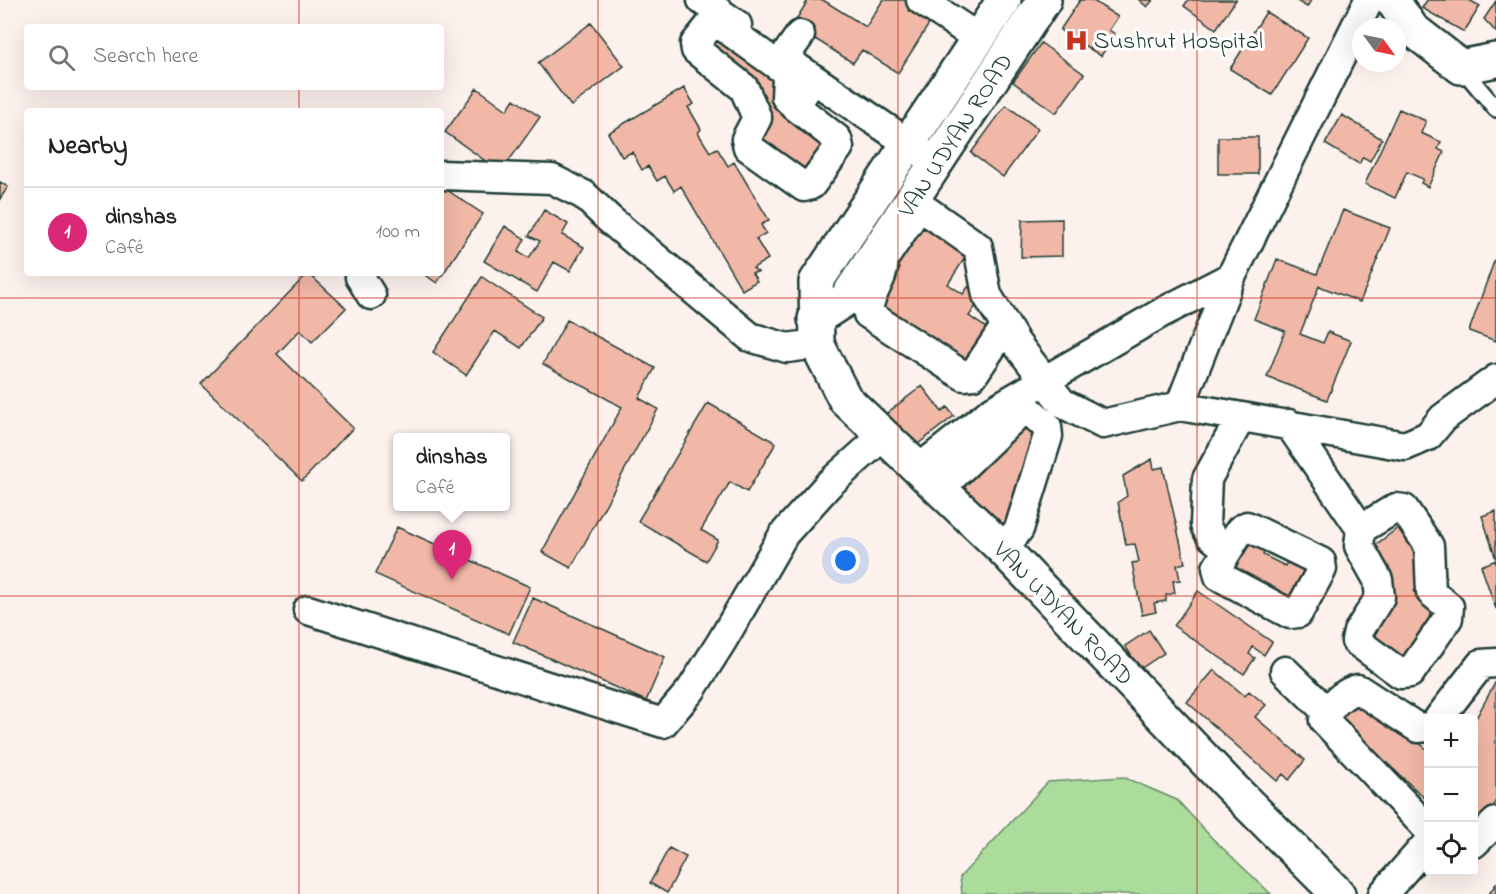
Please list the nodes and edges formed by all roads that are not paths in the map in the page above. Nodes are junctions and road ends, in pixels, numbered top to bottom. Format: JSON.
{"nodes":[{"id":1,"x":702,"y":0,"type":"edge"},
{"id":2,"x":921,"y":0,"type":"edge"},
{"id":3,"x":1004,"y":0,"type":"edge"},
{"id":4,"x":1044,"y":0,"type":"edge"},
{"id":5,"x":1369,"y":0,"type":"edge"},
{"id":6,"x":1392,"y":0,"type":"edge"},
{"id":7,"x":978,"y":38,"type":"junction"},
{"id":8,"x":1496,"y":60,"type":"edge"},
{"id":9,"x":1461,"y":67,"type":"junction"},
{"id":10,"x":813,"y":79,"type":"junction"},
{"id":11,"x":795,"y":106,"type":"junction"},
{"id":12,"x":1496,"y":109,"type":"edge"},
{"id":13,"x":908,"y":144,"type":"junction"},
{"id":14,"x":936,"y":163,"type":"junction"},
{"id":15,"x":444,"y":175,"type":"edge"},
{"id":16,"x":1231,"y":278,"type":"junction"},
{"id":17,"x":1005,"y":327,"type":"junction"},
{"id":18,"x":816,"y":331,"type":"junction"},
{"id":19,"x":1496,"y":379,"type":"edge"},
{"id":20,"x":1046,"y":381,"type":"junction"},
{"id":21,"x":1180,"y":406,"type":"junction"},
{"id":22,"x":1241,"y":417,"type":"junction"},
{"id":23,"x":998,"y":419,"type":"junction"},
{"id":24,"x":1289,"y":424,"type":"junction"},
{"id":25,"x":884,"y":435,"type":"junction"},
{"id":26,"x":966,"y":447,"type":"junction"},
{"id":27,"x":920,"y":468,"type":"junction"},
{"id":28,"x":950,"y":479,"type":"dead end"},
{"id":29,"x":1361,"y":529,"type":"junction"},
{"id":30,"x":1003,"y":549,"type":"junction"},
{"id":31,"x":1228,"y":550,"type":"dead end"},
{"id":32,"x":308,"y":610,"type":"dead end"},
{"id":33,"x":1496,"y":663,"type":"edge"},
{"id":34,"x":1285,"y":671,"type":"dead end"},
{"id":35,"x":1327,"y":712,"type":"junction"},
{"id":36,"x":1442,"y":714,"type":"edge"},
{"id":37,"x":1424,"y":727,"type":"edge"},
{"id":38,"x":1496,"y":822,"type":"edge"},
{"id":39,"x":1424,"y":825,"type":"edge"},
{"id":40,"x":1478,"y":838,"type":"edge"},
{"id":41,"x":1424,"y":848,"type":"edge"},
{"id":42,"x":1338,"y":894,"type":"edge"},
{"id":43,"x":1383,"y":894,"type":"edge"}],
"edges":[{"from":1,"to":10,"type":"street"},
{"from":2,"to":7,"type":"street"},
{"from":3,"to":7,"type":"street","name":"VAN UDYAN ROAD"},
{"from":4,"to":14,"type":"street","name":"VAN UDYAN ROAD"},
{"from":5,"to":16,"type":"street"},
{"from":6,"to":9,"type":"street"},
{"from":7,"to":13,"type":"street","name":"VAN UDYAN ROAD"},
{"from":8,"to":9,"type":"street"},
{"from":9,"to":12,"type":"lane"},
{"from":10,"to":11,"type":"street"},
{"from":10,"to":13,"type":"street"},
{"from":11,"to":11,"type":"street"},
{"from":13,"to":14,"type":"street"},
{"from":13,"to":18,"type":"street","name":"VAN UDYAN ROAD"},
{"from":14,"to":18,"type":"street","name":"VAN UDYAN ROAD"},
{"from":15,"to":18,"type":"street"},
{"from":16,"to":20,"type":"street"},
{"from":16,"to":21,"type":"street"},
{"from":17,"to":17,"type":"street"},
{"from":17,"to":20,"type":"street"},
{"from":18,"to":25,"type":"street","name":"VAN UDYAN ROAD"},
{"from":19,"to":24,"type":"street"},
{"from":20,"to":21,"type":"street"},
{"from":20,"to":23,"type":"street"},
{"from":21,"to":22,"type":"street"},
{"from":22,"to":24,"type":"street"},
{"from":22,"to":31,"type":"street"},
{"from":23,"to":26,"type":"street"},
{"from":23,"to":30,"type":"street"},
{"from":24,"to":29,"type":"street"},
{"from":25,"to":27,"type":"street","name":"VAN UDYAN ROAD"},
{"from":25,"to":32,"type":"street"},
{"from":26,"to":27,"type":"street"},
{"from":26,"to":28,"type":"street"},
{"from":27,"to":30,"type":"street","name":"VAN UDYAN ROAD"},
{"from":29,"to":29,"type":"street"},
{"from":30,"to":42,"type":"street","name":"VAN UDYAN ROAD"},
{"from":33,"to":36,"type":"street"},
{"from":34,"to":35,"type":"street"},
{"from":35,"to":37,"type":"street"},
{"from":35,"to":39,"type":"street"},
{"from":38,"to":40,"type":"street"},
{"from":41,"to":43,"type":"street"}]}
